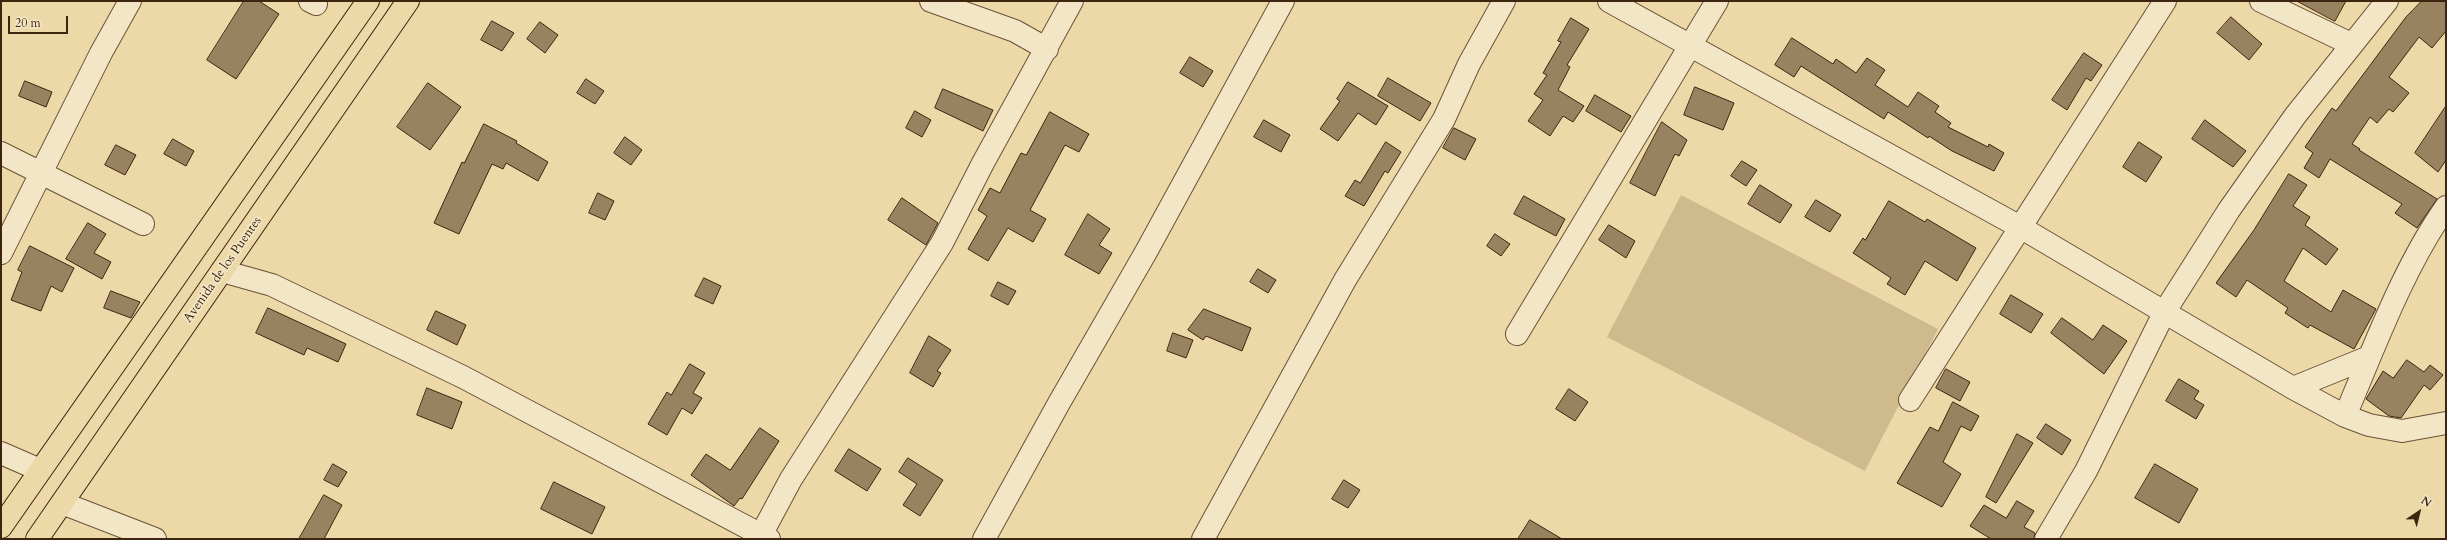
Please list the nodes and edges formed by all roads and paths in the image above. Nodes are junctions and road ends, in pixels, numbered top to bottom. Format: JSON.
{"nodes":[{"id":1,"x":130,"y":1,"type":"edge"},
{"id":2,"x":368,"y":1,"type":"edge"},
{"id":3,"x":408,"y":1,"type":"edge"},
{"id":4,"x":931,"y":1,"type":"edge"},
{"id":5,"x":1072,"y":1,"type":"edge"},
{"id":6,"x":1283,"y":1,"type":"edge"},
{"id":7,"x":1504,"y":1,"type":"edge"},
{"id":8,"x":1609,"y":1,"type":"edge"},
{"id":9,"x":1717,"y":1,"type":"edge"},
{"id":10,"x":2165,"y":1,"type":"edge"},
{"id":11,"x":2261,"y":1,"type":"edge"},
{"id":12,"x":2387,"y":1,"type":"edge"},
{"id":13,"x":1691,"y":44,"type":"junction"},
{"id":14,"x":2351,"y":44,"type":"junction"},
{"id":15,"x":1047,"y":49,"type":"junction"},
{"id":16,"x":1,"y":153,"type":"edge"},
{"id":17,"x":43,"y":172,"type":"junction"},
{"id":18,"x":2446,"y":207,"type":"edge"},
{"id":19,"x":143,"y":224,"type":"dead end"},
{"id":20,"x":2020,"y":226,"type":"junction"},
{"id":21,"x":1,"y":253,"type":"edge"},
{"id":22,"x":222,"y":271,"type":"junction"},
{"id":23,"x":2165,"y":311,"type":"junction"},
{"id":24,"x":1517,"y":334,"type":"dead end"},
{"id":25,"x":2369,"y":357,"type":"junction"},
{"id":26,"x":2294,"y":388,"type":"junction"},
{"id":27,"x":1910,"y":400,"type":"dead end"},
{"id":28,"x":2344,"y":416,"type":"junction"},
{"id":29,"x":2446,"y":423,"type":"edge"},
{"id":30,"x":1,"y":453,"type":"edge"},
{"id":31,"x":40,"y":470,"type":"junction"},
{"id":32,"x":62,"y":503,"type":"junction"},
{"id":33,"x":1,"y":527,"type":"edge"},
{"id":34,"x":765,"y":537,"type":"edge"},
{"id":35,"x":37,"y":539,"type":"edge"},
{"id":36,"x":155,"y":539,"type":"edge"},
{"id":37,"x":984,"y":539,"type":"edge"},
{"id":38,"x":1203,"y":539,"type":"edge"},
{"id":39,"x":2046,"y":539,"type":"edge"}],
"edges":[{"from":1,"to":17,"type":"street"},
{"from":2,"to":31,"type":"main road"},
{"from":3,"to":22,"type":"main road","name":"Avenida de los Puentes"},
{"from":4,"to":15,"type":"street"},
{"from":5,"to":15,"type":"street"},
{"from":6,"to":37,"type":"street"},
{"from":7,"to":38,"type":"street"},
{"from":8,"to":13,"type":"street"},
{"from":9,"to":13,"type":"street"},
{"from":10,"to":20,"type":"street"},
{"from":11,"to":14,"type":"street"},
{"from":12,"to":14,"type":"street"},
{"from":13,"to":20,"type":"street"},
{"from":13,"to":24,"type":"street"},
{"from":14,"to":23,"type":"street"},
{"from":15,"to":34,"type":"street"},
{"from":16,"to":17,"type":"street"},
{"from":17,"to":19,"type":"street"},
{"from":17,"to":21,"type":"street"},
{"from":18,"to":25,"type":"street"},
{"from":20,"to":23,"type":"street"},
{"from":20,"to":27,"type":"street"},
{"from":22,"to":32,"type":"main road","name":"Avenida de los Puentes"},
{"from":22,"to":34,"type":"street"},
{"from":23,"to":26,"type":"street"},
{"from":23,"to":39,"type":"street"},
{"from":25,"to":26,"type":"street"},
{"from":25,"to":28,"type":"street"},
{"from":26,"to":28,"type":"street"},
{"from":28,"to":29,"type":"street"},
{"from":30,"to":31,"type":"street"},
{"from":31,"to":33,"type":"main road"},
{"from":32,"to":35,"type":"main road","name":"Avenida de los Puentes"},
{"from":32,"to":36,"type":"street"}]}
